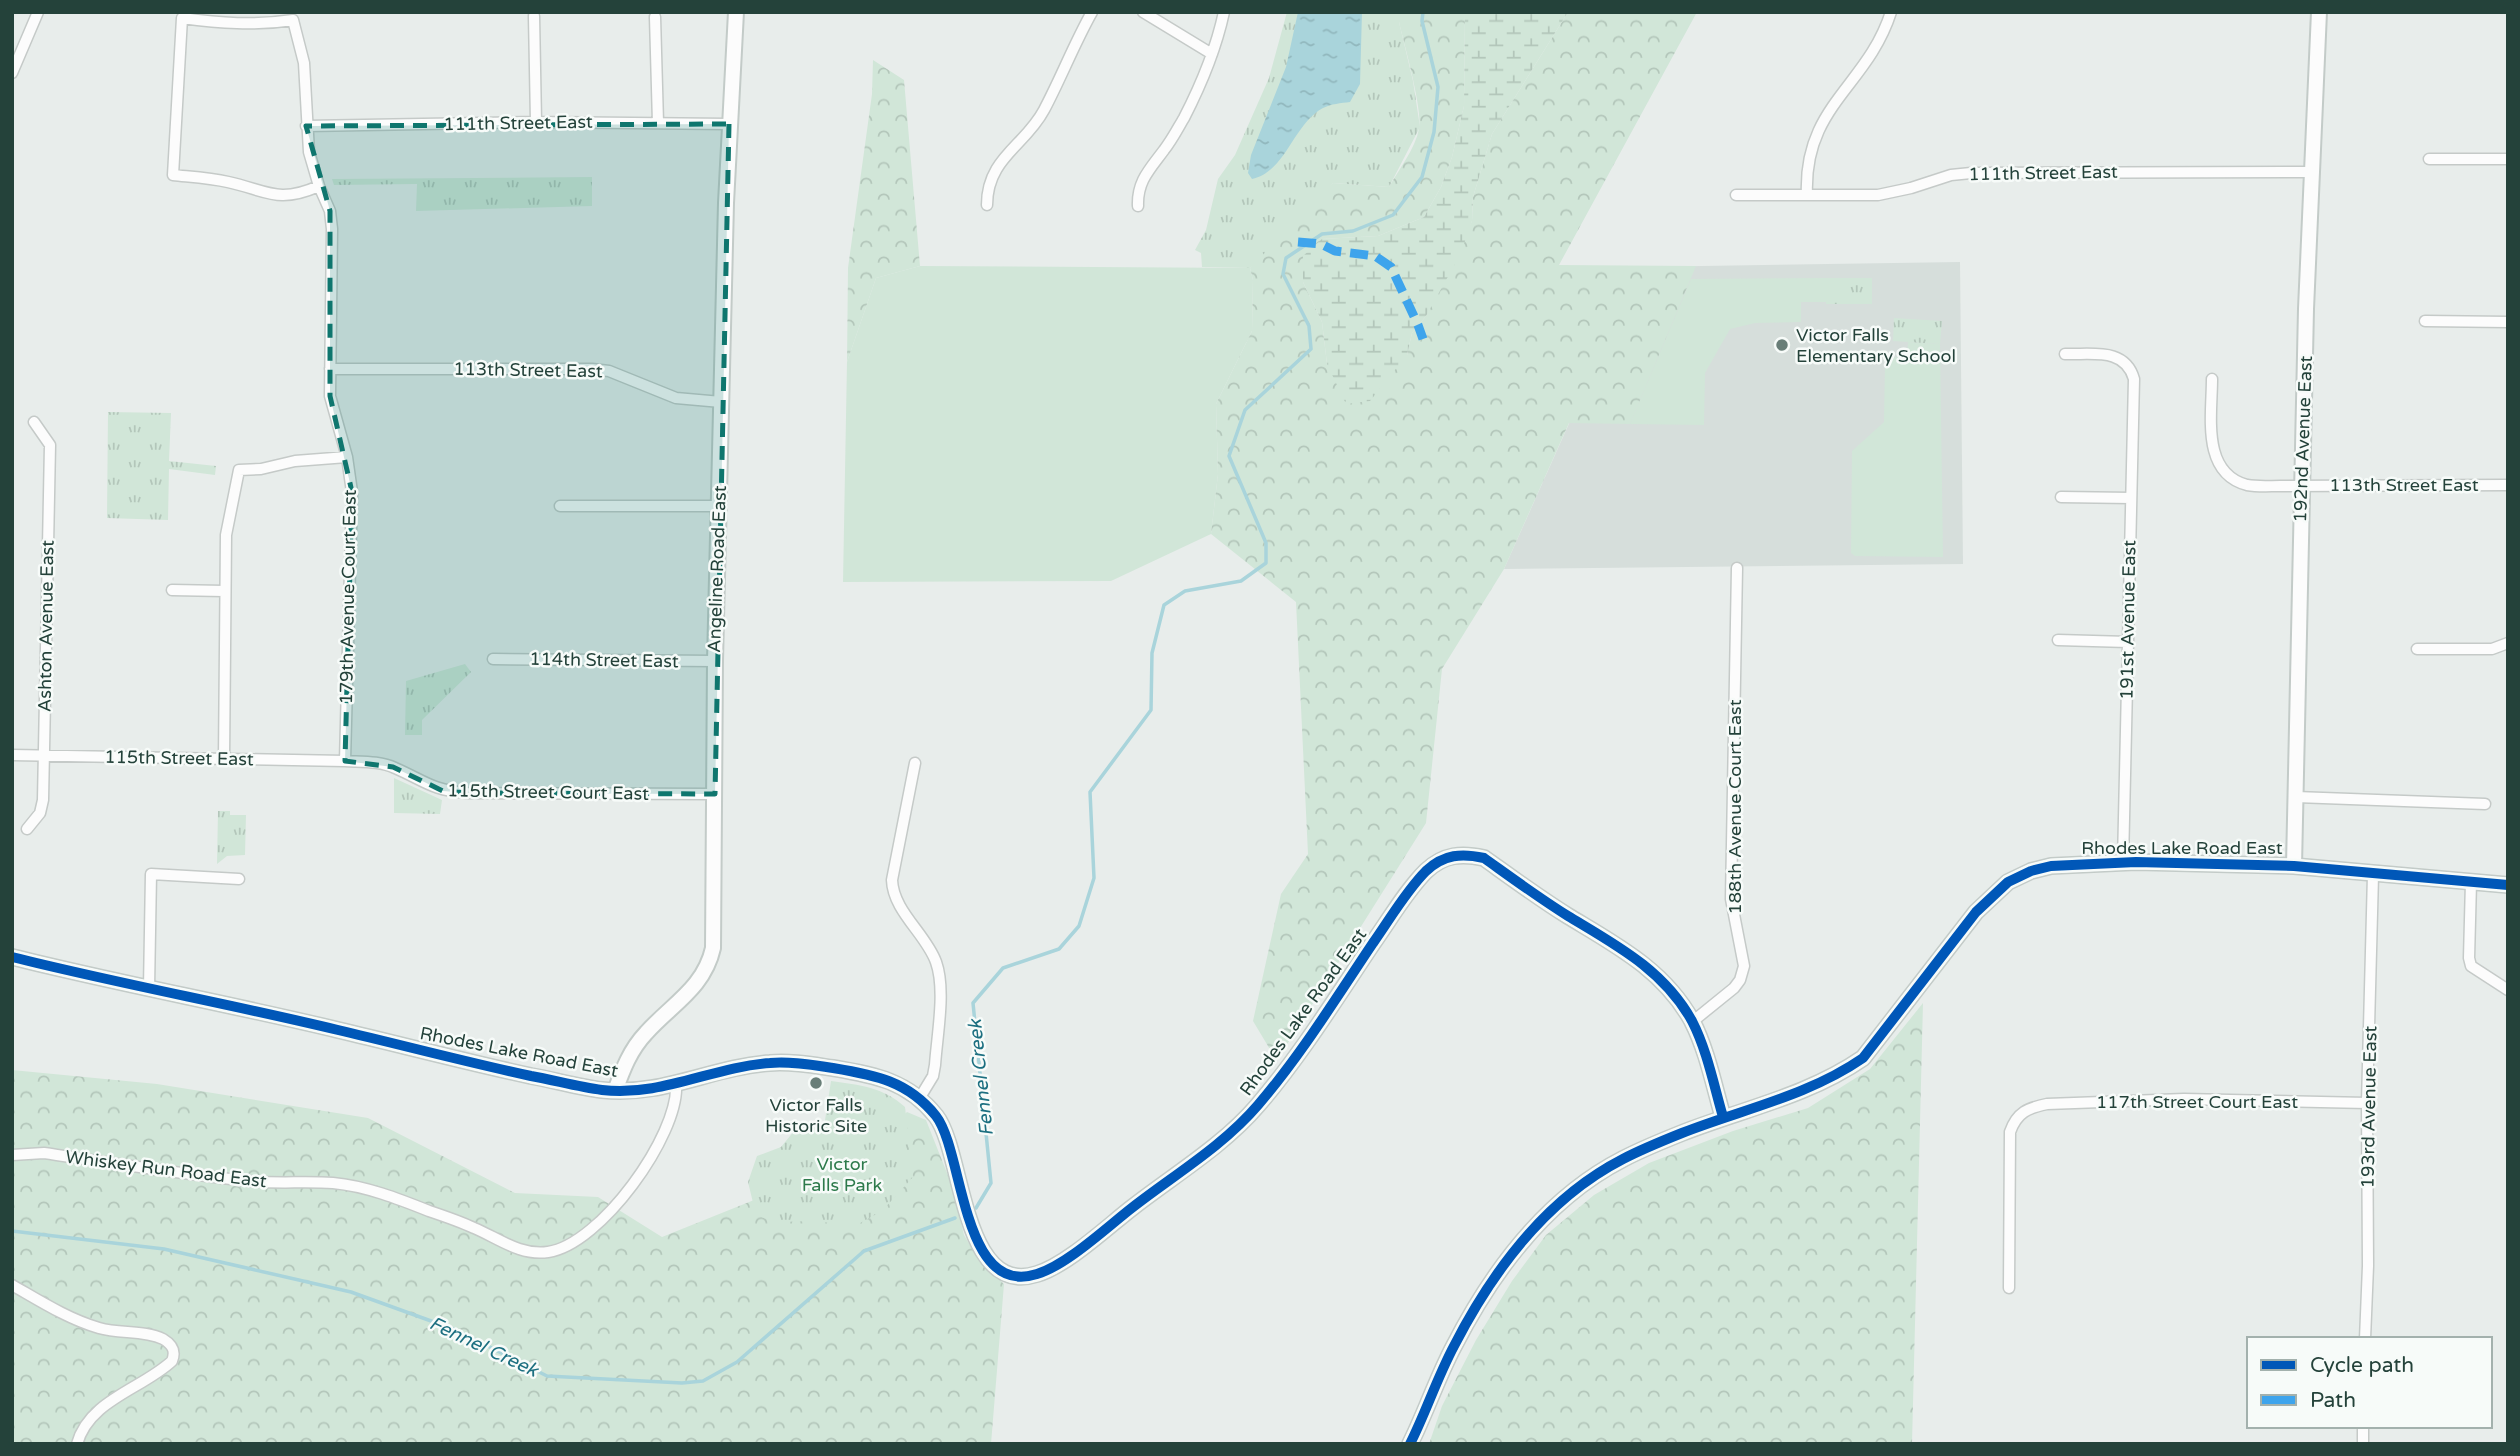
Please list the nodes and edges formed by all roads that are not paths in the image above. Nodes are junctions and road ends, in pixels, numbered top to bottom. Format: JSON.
{"nodes":[{"id":1,"x":38,"y":12,"type":"edge"},
{"id":2,"x":736,"y":12,"type":"edge"},
{"id":3,"x":1092,"y":12,"type":"edge"},
{"id":4,"x":1143,"y":12,"type":"edge"},
{"id":5,"x":1224,"y":12,"type":"edge"},
{"id":6,"x":1891,"y":12,"type":"edge"},
{"id":7,"x":2319,"y":12,"type":"edge"},
{"id":8,"x":534,"y":16,"type":"dead end"},
{"id":9,"x":656,"y":17,"type":"dead end"},
{"id":10,"x":1212,"y":54,"type":"junction"},
{"id":11,"x":12,"y":74,"type":"edge"},
{"id":12,"x":536,"y":122,"type":"junction"},
{"id":13,"x":658,"y":123,"type":"junction"},
{"id":14,"x":729,"y":124,"type":"junction"},
{"id":15,"x":306,"y":126,"type":"junction"},
{"id":16,"x":2429,"y":159,"type":"dead end"},
{"id":17,"x":2508,"y":159,"type":"edge"},
{"id":18,"x":2311,"y":172,"type":"junction"},
{"id":19,"x":319,"y":186,"type":"junction"},
{"id":20,"x":1736,"y":195,"type":"dead end"},
{"id":21,"x":1808,"y":195,"type":"junction"},
{"id":22,"x":987,"y":205,"type":"dead end"},
{"id":23,"x":1138,"y":206,"type":"dead end"},
{"id":24,"x":2425,"y":321,"type":"dead end"},
{"id":25,"x":2508,"y":322,"type":"edge"},
{"id":26,"x":2065,"y":354,"type":"dead end"},
{"id":27,"x":330,"y":369,"type":"junction"},
{"id":28,"x":2212,"y":379,"type":"dead end"},
{"id":29,"x":721,"y":402,"type":"junction"},
{"id":30,"x":34,"y":422,"type":"dead end"},
{"id":31,"x":347,"y":457,"type":"junction"},
{"id":32,"x":2301,"y":484,"type":"junction"},
{"id":33,"x":2508,"y":485,"type":"edge"},
{"id":34,"x":2061,"y":497,"type":"dead end"},
{"id":35,"x":2131,"y":498,"type":"junction"},
{"id":36,"x":560,"y":506,"type":"dead end"},
{"id":37,"x":720,"y":506,"type":"junction"},
{"id":38,"x":1737,"y":568,"type":"dead end"},
{"id":39,"x":172,"y":590,"type":"dead end"},
{"id":40,"x":224,"y":591,"type":"junction"},
{"id":41,"x":2058,"y":640,"type":"dead end"},
{"id":42,"x":2128,"y":642,"type":"junction"},
{"id":43,"x":2508,"y":643,"type":"edge"},
{"id":44,"x":2417,"y":649,"type":"dead end"},
{"id":45,"x":493,"y":659,"type":"dead end"},
{"id":46,"x":715,"y":661,"type":"junction"},
{"id":47,"x":12,"y":755,"type":"edge"},
{"id":48,"x":44,"y":756,"type":"junction"},
{"id":49,"x":224,"y":759,"type":"junction"},
{"id":50,"x":345,"y":761,"type":"junction"},
{"id":51,"x":915,"y":763,"type":"dead end"},
{"id":52,"x":715,"y":794,"type":"junction"},
{"id":53,"x":2295,"y":797,"type":"junction"},
{"id":54,"x":2485,"y":804,"type":"dead end"},
{"id":55,"x":27,"y":829,"type":"dead end"},
{"id":56,"x":2123,"y":862,"type":"junction"},
{"id":57,"x":2294,"y":866,"type":"junction"},
{"id":58,"x":2373,"y":875,"type":"junction"},
{"id":59,"x":239,"y":878,"type":"dead end"},
{"id":60,"x":2471,"y":882,"type":"junction"},
{"id":61,"x":2508,"y":885,"type":"edge"},
{"id":62,"x":12,"y":957,"type":"edge"},
{"id":63,"x":149,"y":988,"type":"junction"},
{"id":64,"x":2508,"y":990,"type":"edge"},
{"id":65,"x":1692,"y":1022,"type":"junction"},
{"id":66,"x":676,"y":1085,"type":"junction"},
{"id":67,"x":615,"y":1091,"type":"junction"},
{"id":68,"x":919,"y":1099,"type":"junction"},
{"id":69,"x":2367,"y":1103,"type":"junction"},
{"id":70,"x":1723,"y":1117,"type":"junction"},
{"id":71,"x":12,"y":1155,"type":"edge"},
{"id":72,"x":12,"y":1285,"type":"edge"},
{"id":73,"x":2009,"y":1288,"type":"dead end"},
{"id":74,"x":2365,"y":1337,"type":"edge"},
{"id":75,"x":77,"y":1444,"type":"edge"},
{"id":76,"x":1410,"y":1444,"type":"edge"}],
"edges":[{"from":1,"to":11,"type":"street"},
{"from":2,"to":14,"type":"street","name":"Angeline Road East"},
{"from":3,"to":22,"type":"street"},
{"from":4,"to":10,"type":"street"},
{"from":5,"to":10,"type":"street"},
{"from":6,"to":21,"type":"street"},
{"from":7,"to":18,"type":"street","name":"192nd Avenue East"},
{"from":8,"to":12,"type":"street"},
{"from":9,"to":13,"type":"street"},
{"from":10,"to":23,"type":"street"},
{"from":12,"to":13,"type":"street","name":"111th Street East"},
{"from":12,"to":15,"type":"street","name":"111th Street East"},
{"from":13,"to":14,"type":"street","name":"111th Street East"},
{"from":14,"to":29,"type":"street","name":"Angeline Road East"},
{"from":15,"to":19,"type":"street","name":"179th Avenue Court East"},
{"from":15,"to":19,"type":"street","name":"179th Avenue Court East"},
{"from":16,"to":17,"type":"street"},
{"from":18,"to":21,"type":"street","name":"111th Street East"},
{"from":18,"to":32,"type":"street","name":"192nd Avenue East"},
{"from":19,"to":27,"type":"street","name":"179th Avenue Court East"},
{"from":20,"to":21,"type":"street","name":"111th Street East"},
{"from":24,"to":25,"type":"street"},
{"from":26,"to":35,"type":"street","name":"191st Avenue East"},
{"from":27,"to":29,"type":"street","name":"113th Street East"},
{"from":27,"to":31,"type":"street","name":"179th Avenue Court East"},
{"from":28,"to":32,"type":"street","name":"113th Street East"},
{"from":29,"to":37,"type":"street","name":"Angeline Road East"},
{"from":30,"to":48,"type":"street","name":"Ashton Avenue East"},
{"from":31,"to":40,"type":"street"},
{"from":31,"to":50,"type":"street","name":"179th Avenue Court East"},
{"from":32,"to":33,"type":"street","name":"113th Street East"},
{"from":32,"to":53,"type":"street","name":"192nd Avenue East"},
{"from":34,"to":35,"type":"street"},
{"from":35,"to":42,"type":"street","name":"191st Avenue East"},
{"from":36,"to":37,"type":"street"},
{"from":37,"to":46,"type":"street","name":"Angeline Road East"},
{"from":38,"to":65,"type":"street","name":"188th Avenue Court East"},
{"from":39,"to":40,"type":"street"},
{"from":40,"to":49,"type":"street"},
{"from":41,"to":42,"type":"street"},
{"from":42,"to":56,"type":"street","name":"191st Avenue East"},
{"from":43,"to":44,"type":"street"},
{"from":45,"to":46,"type":"street","name":"114th Street East"},
{"from":46,"to":52,"type":"street","name":"Angeline Road East"},
{"from":47,"to":48,"type":"street","name":"115th Street East"},
{"from":48,"to":49,"type":"street","name":"115th Street East"},
{"from":48,"to":55,"type":"street","name":"Ashton Avenue East"},
{"from":49,"to":50,"type":"street","name":"115th Street East"},
{"from":50,"to":52,"type":"street","name":"115th Street Court East"},
{"from":51,"to":68,"type":"street"},
{"from":52,"to":67,"type":"street","name":"Angeline Road East"},
{"from":53,"to":54,"type":"street"},
{"from":53,"to":57,"type":"street","name":"192nd Avenue East"},
{"from":56,"to":57,"type":"street","name":"Rhodes Lake Road East"},
{"from":56,"to":70,"type":"street","name":"Rhodes Lake Road East"},
{"from":57,"to":58,"type":"street","name":"Rhodes Lake Road East"},
{"from":58,"to":60,"type":"street","name":"Rhodes Lake Road East"},
{"from":58,"to":69,"type":"street","name":"193rd Avenue East"},
{"from":59,"to":63,"type":"street"},
{"from":60,"to":61,"type":"street","name":"Rhodes Lake Road East"},
{"from":60,"to":64,"type":"street"},
{"from":62,"to":63,"type":"street","name":"Rhodes Lake Road East"},
{"from":63,"to":67,"type":"street","name":"Rhodes Lake Road East"},
{"from":65,"to":68,"type":"street","name":"Rhodes Lake Road East"},
{"from":65,"to":70,"type":"street","name":"Rhodes Lake Road East"},
{"from":66,"to":67,"type":"street","name":"Rhodes Lake Road East"},
{"from":66,"to":68,"type":"street","name":"Rhodes Lake Road East"},
{"from":66,"to":71,"type":"street","name":"Whiskey Run Road East"},
{"from":69,"to":73,"type":"street","name":"117th Street Court East"},
{"from":69,"to":74,"type":"street","name":"193rd Avenue East"},
{"from":70,"to":76,"type":"street"},
{"from":72,"to":75,"type":"street"}]}
